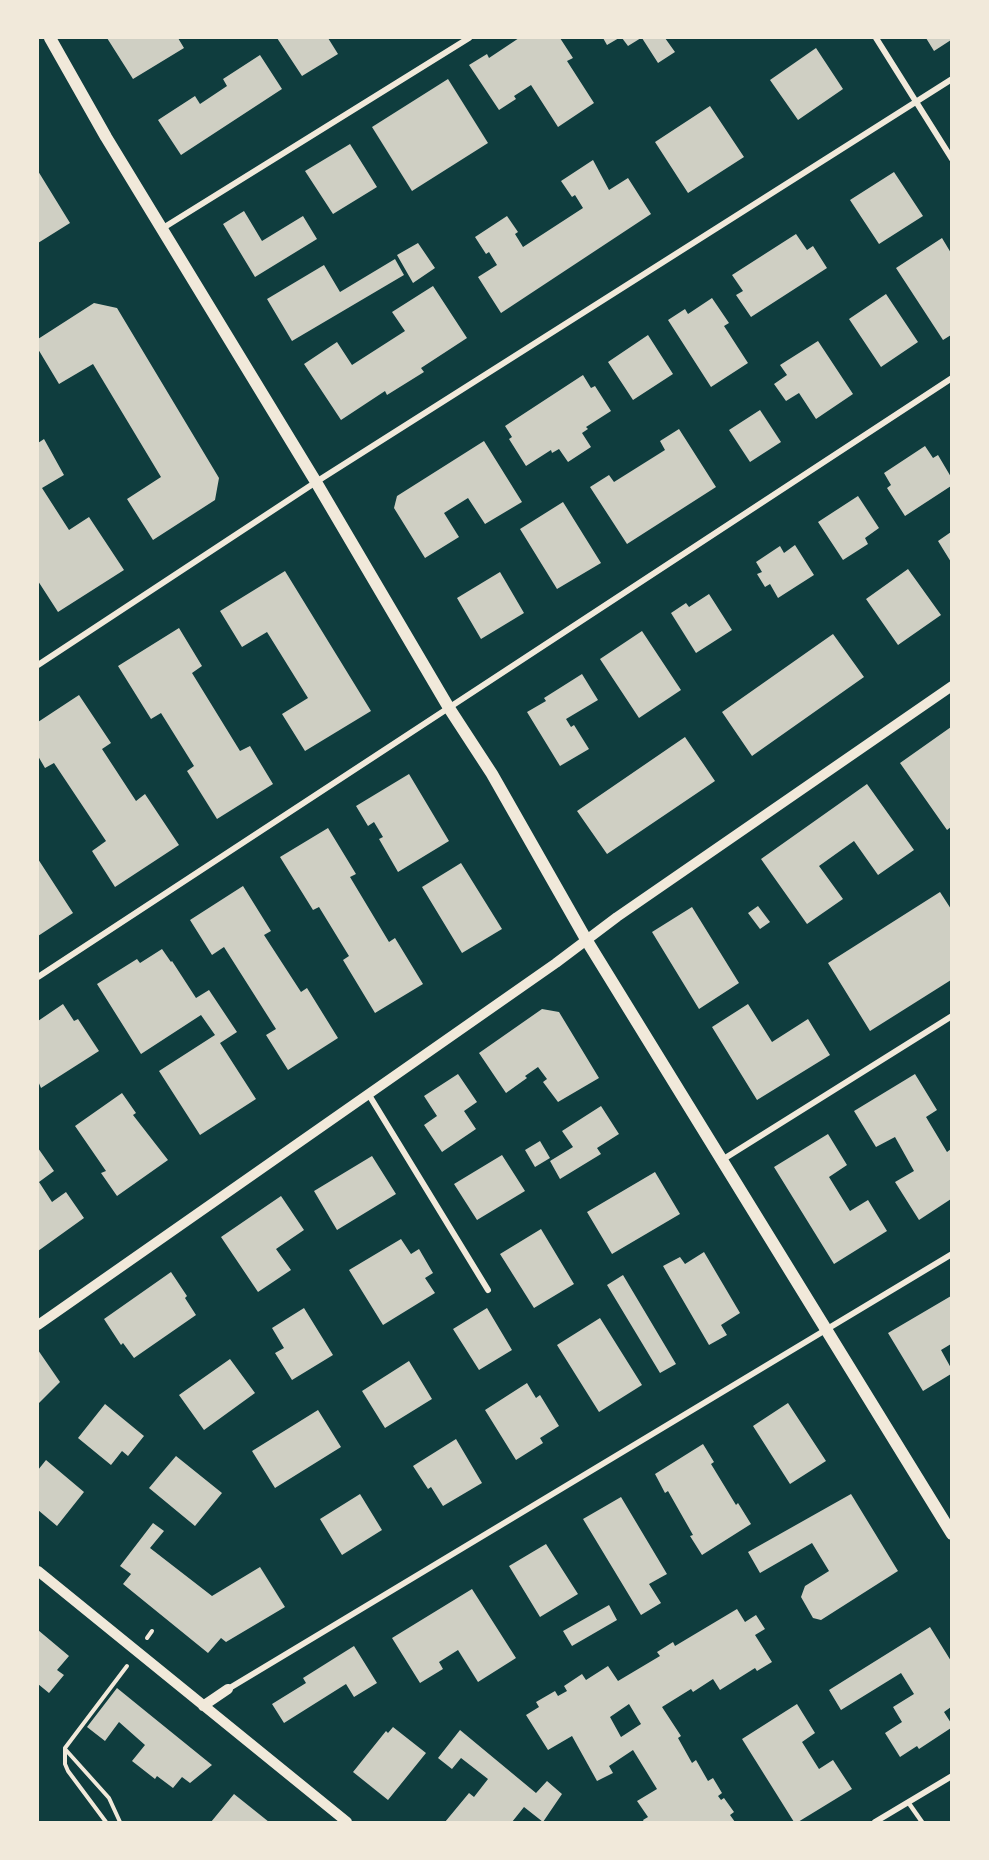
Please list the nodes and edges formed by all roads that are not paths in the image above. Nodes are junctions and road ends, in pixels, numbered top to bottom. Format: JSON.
{"nodes":[{"id":1,"x":50,"y":38,"type":"edge"},
{"id":2,"x":469,"y":38,"type":"edge"},
{"id":3,"x":876,"y":38,"type":"edge"},
{"id":4,"x":951,"y":79,"type":"edge"},
{"id":5,"x":916,"y":102,"type":"junction"},
{"id":6,"x":951,"y":159,"type":"edge"},
{"id":7,"x":163,"y":228,"type":"junction"},
{"id":8,"x":951,"y":378,"type":"edge"},
{"id":9,"x":316,"y":482,"type":"junction"},
{"id":10,"x":38,"y":665,"type":"edge"},
{"id":11,"x":951,"y":686,"type":"edge"},
{"id":12,"x":449,"y":708,"type":"junction"},
{"id":13,"x":587,"y":941,"type":"junction"},
{"id":14,"x":38,"y":977,"type":"edge"},
{"id":15,"x":951,"y":1016,"type":"edge"},
{"id":16,"x":369,"y":1095,"type":"junction"},
{"id":17,"x":722,"y":1160,"type":"junction"},
{"id":18,"x":951,"y":1254,"type":"edge"},
{"id":19,"x":488,"y":1290,"type":"dead end"},
{"id":20,"x":38,"y":1325,"type":"edge"},
{"id":21,"x":826,"y":1329,"type":"junction"},
{"id":22,"x":951,"y":1534,"type":"edge"},
{"id":23,"x":38,"y":1570,"type":"edge"},
{"id":24,"x":228,"y":1689,"type":"joint"},
{"id":25,"x":202,"y":1706,"type":"junction"},
{"id":26,"x":951,"y":1776,"type":"edge"},
{"id":27,"x":908,"y":1802,"type":"junction"},
{"id":28,"x":347,"y":1822,"type":"edge"},
{"id":29,"x":875,"y":1822,"type":"edge"},
{"id":30,"x":921,"y":1822,"type":"edge"}],
"edges":[{"from":1,"to":7,"type":"main road"},
{"from":2,"to":7,"type":"street"},
{"from":3,"to":5,"type":"street"},
{"from":4,"to":5,"type":"street"},
{"from":5,"to":6,"type":"street"},
{"from":5,"to":9,"type":"street"},
{"from":7,"to":9,"type":"main road"},
{"from":8,"to":12,"type":"street"},
{"from":9,"to":10,"type":"street"},
{"from":9,"to":12,"type":"main road"},
{"from":11,"to":13,"type":"street"},
{"from":12,"to":13,"type":"main road"},
{"from":12,"to":14,"type":"street"},
{"from":13,"to":16,"type":"street"},
{"from":13,"to":17,"type":"main road"},
{"from":15,"to":17,"type":"street"},
{"from":16,"to":19,"type":"street"},
{"from":16,"to":20,"type":"street"},
{"from":17,"to":21,"type":"main road"},
{"from":18,"to":21,"type":"street"},
{"from":21,"to":22,"type":"main road"},
{"from":21,"to":24,"type":"street"},
{"from":23,"to":25,"type":"street"},
{"from":24,"to":25,"type":"street"},
{"from":25,"to":28,"type":"street"},
{"from":26,"to":27,"type":"street"},
{"from":27,"to":29,"type":"street"},
{"from":27,"to":30,"type":"lane"}]}
